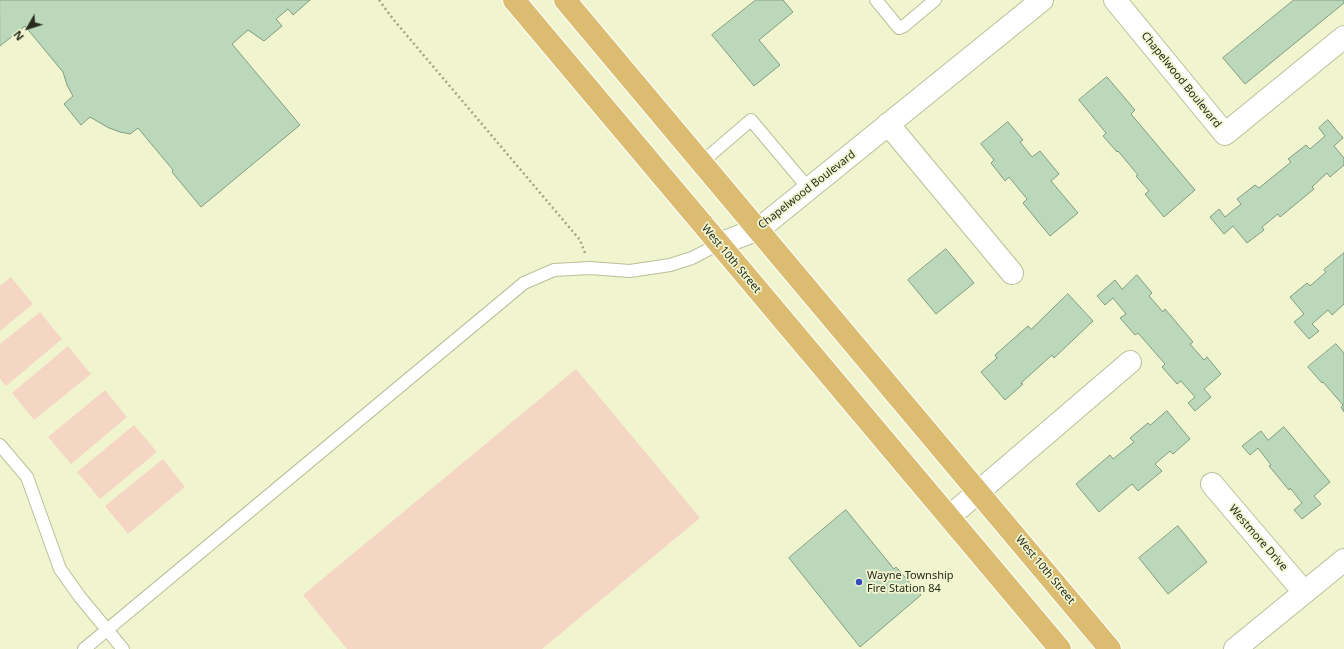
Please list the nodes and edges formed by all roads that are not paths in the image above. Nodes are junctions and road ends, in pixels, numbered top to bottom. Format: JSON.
{"nodes":[{"id":1,"x":514,"y":0,"type":"edge"},
{"id":2,"x":565,"y":0,"type":"edge"},
{"id":3,"x":876,"y":0,"type":"edge"},
{"id":4,"x":935,"y":0,"type":"edge"},
{"id":5,"x":1042,"y":0,"type":"edge"},
{"id":6,"x":1115,"y":0,"type":"edge"},
{"id":7,"x":1344,"y":37,"type":"edge"},
{"id":8,"x":888,"y":124,"type":"junction"},
{"id":9,"x":702,"y":162,"type":"junction"},
{"id":10,"x":809,"y":188,"type":"junction"},
{"id":11,"x":758,"y":229,"type":"junction"},
{"id":12,"x":719,"y":244,"type":"junction"},
{"id":13,"x":1012,"y":273,"type":"dead end"},
{"id":14,"x":1130,"y":362,"type":"dead end"},
{"id":15,"x":0,"y":446,"type":"edge"},
{"id":16,"x":1212,"y":484,"type":"dead end"},
{"id":17,"x":979,"y":492,"type":"junction"},
{"id":18,"x":949,"y":517,"type":"junction"},
{"id":19,"x":1344,"y":560,"type":"edge"},
{"id":20,"x":1304,"y":592,"type":"junction"},
{"id":21,"x":107,"y":630,"type":"junction"},
{"id":22,"x":84,"y":649,"type":"edge"},
{"id":23,"x":123,"y":649,"type":"edge"},
{"id":24,"x":1060,"y":649,"type":"edge"},
{"id":25,"x":1110,"y":649,"type":"edge"},
{"id":26,"x":1235,"y":649,"type":"edge"}],
"edges":[{"from":1,"to":12,"type":"main road","name":"West 10th Street"},
{"from":2,"to":9,"type":"main road","name":"West 10th Street"},
{"from":3,"to":4,"type":"lane"},
{"from":5,"to":8,"type":"street","name":"Chapelwood Boulevard"},
{"from":6,"to":7,"type":"street","name":"Chapelwood Boulevard"},
{"from":8,"to":10,"type":"street","name":"Chapelwood Boulevard"},
{"from":8,"to":13,"type":"street"},
{"from":9,"to":10,"type":"lane"},
{"from":9,"to":11,"type":"main road","name":"West 10th Street"},
{"from":10,"to":11,"type":"street","name":"Chapelwood Boulevard"},
{"from":11,"to":12,"type":"street","name":"Chapelwood Boulevard"},
{"from":11,"to":17,"type":"main road","name":"West 10th Street"},
{"from":12,"to":18,"type":"main road","name":"West 10th Street"},
{"from":12,"to":21,"type":"lane"},
{"from":14,"to":17,"type":"street"},
{"from":15,"to":21,"type":"lane"},
{"from":16,"to":20,"type":"street","name":"Westmore Drive"},
{"from":17,"to":18,"type":"street"},
{"from":17,"to":25,"type":"main road","name":"West 10th Street"},
{"from":18,"to":24,"type":"main road","name":"West 10th Street"},
{"from":19,"to":20,"type":"street"},
{"from":20,"to":26,"type":"street"},
{"from":21,"to":22,"type":"lane"},
{"from":21,"to":23,"type":"lane"}]}
